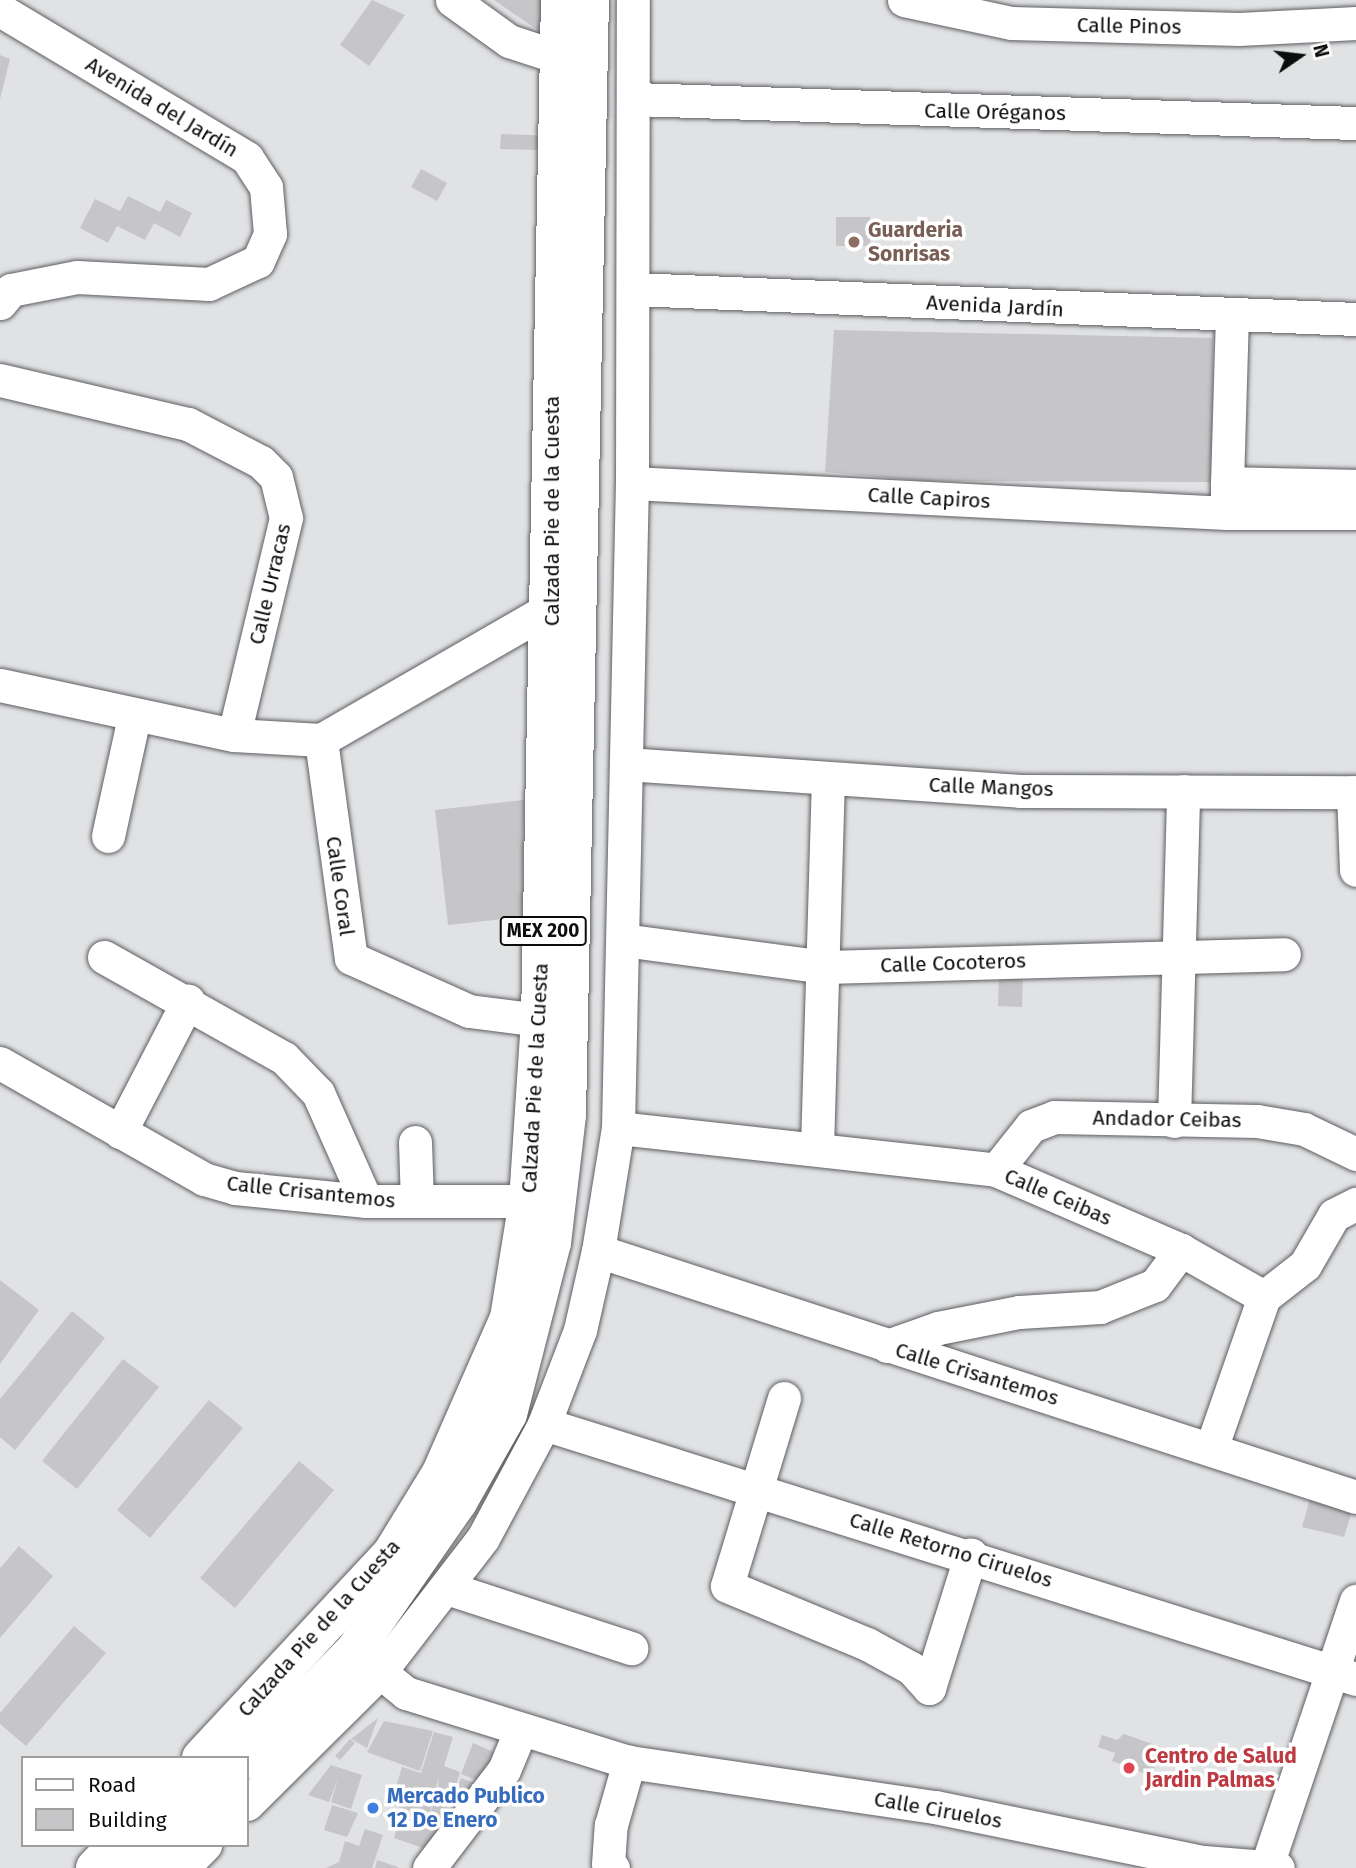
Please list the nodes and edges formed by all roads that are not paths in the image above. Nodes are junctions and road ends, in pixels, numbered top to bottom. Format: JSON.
{"nodes":[{"id":1,"x":452,"y":0,"type":"edge"},
{"id":2,"x":560,"y":0,"type":"edge"},
{"id":3,"x":590,"y":0,"type":"edge"},
{"id":4,"x":633,"y":0,"type":"edge"},
{"id":5,"x":904,"y":0,"type":"edge"},
{"id":6,"x":0,"y":9,"type":"edge"},
{"id":7,"x":1006,"y":12,"type":"edge"},
{"id":8,"x":1339,"y":15,"type":"edge"},
{"id":9,"x":561,"y":58,"type":"junction"},
{"id":10,"x":635,"y":99,"type":"junction"},
{"id":11,"x":1356,"y":123,"type":"edge"},
{"id":12,"x":634,"y":289,"type":"junction"},
{"id":13,"x":0,"y":303,"type":"edge"},
{"id":14,"x":1232,"y":317,"type":"junction"},
{"id":15,"x":1356,"y":319,"type":"edge"},
{"id":16,"x":0,"y":380,"type":"edge"},
{"id":17,"x":632,"y":483,"type":"junction"},
{"id":18,"x":1356,"y":486,"type":"edge"},
{"id":19,"x":1227,"y":498,"type":"junction"},
{"id":20,"x":1356,"y":513,"type":"edge"},
{"id":21,"x":552,"y":607,"type":"junction"},
{"id":22,"x":0,"y":685,"type":"edge"},
{"id":23,"x":134,"y":717,"type":"junction"},
{"id":24,"x":234,"y":735,"type":"junction"},
{"id":25,"x":321,"y":740,"type":"junction"},
{"id":26,"x":626,"y":764,"type":"junction"},
{"id":27,"x":828,"y":779,"type":"junction"},
{"id":28,"x":1184,"y":791,"type":"junction"},
{"id":29,"x":1354,"y":792,"type":"edge"},
{"id":30,"x":108,"y":836,"type":"dead end"},
{"id":31,"x":1356,"y":870,"type":"edge"},
{"id":32,"x":623,"y":940,"type":"junction"},
{"id":33,"x":1284,"y":954,"type":"dead end"},
{"id":34,"x":1180,"y":956,"type":"junction"},
{"id":35,"x":104,"y":957,"type":"dead end"},
{"id":36,"x":826,"y":967,"type":"junction"},
{"id":37,"x":188,"y":1001,"type":"junction"},
{"id":38,"x":540,"y":1020,"type":"junction"},
{"id":39,"x":0,"y":1063,"type":"edge"},
{"id":40,"x":1174,"y":1121,"type":"junction"},
{"id":41,"x":618,"y":1128,"type":"junction"},
{"id":42,"x":120,"y":1132,"type":"junction"},
{"id":43,"x":415,"y":1142,"type":"dead end"},
{"id":44,"x":817,"y":1148,"type":"junction"},
{"id":45,"x":1356,"y":1154,"type":"edge"},
{"id":46,"x":996,"y":1170,"type":"junction"},
{"id":47,"x":366,"y":1201,"type":"junction"},
{"id":48,"x":528,"y":1201,"type":"junction"},
{"id":49,"x":417,"y":1202,"type":"junction"},
{"id":50,"x":1356,"y":1204,"type":"edge"},
{"id":51,"x":1181,"y":1250,"type":"junction"},
{"id":52,"x":598,"y":1251,"type":"junction"},
{"id":53,"x":1264,"y":1297,"type":"junction"},
{"id":54,"x":887,"y":1346,"type":"junction"},
{"id":55,"x":784,"y":1398,"type":"dead end"},
{"id":56,"x":544,"y":1424,"type":"junction"},
{"id":57,"x":1212,"y":1446,"type":"junction"},
{"id":58,"x":755,"y":1490,"type":"junction"},
{"id":59,"x":1356,"y":1497,"type":"edge"},
{"id":60,"x":971,"y":1554,"type":"junction"},
{"id":61,"x":447,"y":1588,"type":"junction"},
{"id":62,"x":1356,"y":1601,"type":"edge"},
{"id":63,"x":631,"y":1648,"type":"dead end"},
{"id":64,"x":367,"y":1662,"type":"junction"},
{"id":65,"x":1345,"y":1677,"type":"edge"},
{"id":66,"x":521,"y":1729,"type":"junction"},
{"id":67,"x":203,"y":1756,"type":"edge"},
{"id":68,"x":248,"y":1759,"type":"edge"},
{"id":69,"x":629,"y":1762,"type":"junction"},
{"id":70,"x":248,"y":1803,"type":"edge"},
{"id":71,"x":115,"y":1847,"type":"edge"},
{"id":72,"x":161,"y":1847,"type":"edge"},
{"id":73,"x":203,"y":1847,"type":"edge"},
{"id":74,"x":95,"y":1868,"type":"edge"},
{"id":75,"x":140,"y":1868,"type":"edge"},
{"id":76,"x":183,"y":1868,"type":"edge"},
{"id":77,"x":429,"y":1868,"type":"edge"},
{"id":78,"x":613,"y":1868,"type":"edge"},
{"id":79,"x":1266,"y":1868,"type":"edge"},
{"id":80,"x":1278,"y":1868,"type":"edge"}],
"edges":[{"from":1,"to":9,"type":"street"},
{"from":2,"to":9,"type":"main road","name":"Calzada Pie de la Cuesta","number":"MEX 200"},
{"from":3,"to":64,"type":"main road","name":"Calzada Pie de la Cuesta","number":"MEX 200"},
{"from":4,"to":10,"type":"street"},
{"from":5,"to":7,"type":"street","name":"Calle Pinos"},
{"from":6,"to":13,"type":"street","name":"Avenida del Jardín"},
{"from":7,"to":8,"type":"street","name":"Calle Pinos"},
{"from":9,"to":21,"type":"main road","name":"Calzada Pie de la Cuesta","number":"MEX 200"},
{"from":10,"to":11,"type":"street","name":"Calle Oréganos"},
{"from":10,"to":12,"type":"street"},
{"from":12,"to":14,"type":"street","name":"Avenida Jardín"},
{"from":12,"to":17,"type":"street"},
{"from":14,"to":15,"type":"street","name":"Avenida Jardín"},
{"from":14,"to":19,"type":"street"},
{"from":16,"to":24,"type":"street","name":"Calle Urracas"},
{"from":17,"to":19,"type":"street","name":"Calle Capiros"},
{"from":17,"to":26,"type":"street"},
{"from":18,"to":19,"type":"street","name":"Calle Capiros"},
{"from":19,"to":20,"type":"street","name":"Calle Capiros"},
{"from":21,"to":25,"type":"street"},
{"from":21,"to":38,"type":"main road","name":"Calzada Pie de la Cuesta","number":"MEX 200"},
{"from":22,"to":23,"type":"street"},
{"from":23,"to":24,"type":"street"},
{"from":23,"to":30,"type":"street"},
{"from":24,"to":25,"type":"street"},
{"from":25,"to":38,"type":"street","name":"Calle Coral"},
{"from":26,"to":27,"type":"street","name":"Calle Mangos"},
{"from":26,"to":32,"type":"street"},
{"from":27,"to":28,"type":"street","name":"Calle Mangos"},
{"from":27,"to":36,"type":"street"},
{"from":28,"to":29,"type":"street","name":"Calle Mangos"},
{"from":28,"to":34,"type":"street"},
{"from":29,"to":31,"type":"street"},
{"from":32,"to":36,"type":"street","name":"Calle Cocoteros"},
{"from":32,"to":41,"type":"street"},
{"from":33,"to":34,"type":"street","name":"Calle Cocoteros"},
{"from":34,"to":36,"type":"street","name":"Calle Cocoteros"},
{"from":34,"to":40,"type":"street"},
{"from":35,"to":37,"type":"street"},
{"from":36,"to":44,"type":"street"},
{"from":37,"to":42,"type":"street"},
{"from":37,"to":47,"type":"street"},
{"from":38,"to":48,"type":"main road","name":"Calzada Pie de la Cuesta","number":"MEX 200"},
{"from":39,"to":42,"type":"street","name":"Calle Crisantemos"},
{"from":40,"to":45,"type":"street","name":"Andador Ceibas"},
{"from":40,"to":46,"type":"street","name":"Andador Ceibas"},
{"from":41,"to":44,"type":"street","name":"Calle Ceibas"},
{"from":41,"to":52,"type":"street"},
{"from":42,"to":47,"type":"street","name":"Calle Crisantemos"},
{"from":43,"to":49,"type":"street"},
{"from":44,"to":46,"type":"street","name":"Calle Ceibas"},
{"from":46,"to":51,"type":"street","name":"Calle Ceibas"},
{"from":47,"to":49,"type":"street","name":"Calle Crisantemos"},
{"from":48,"to":49,"type":"street","name":"Calle Crisantemos"},
{"from":48,"to":67,"type":"main road","name":"Calzada Pie de la Cuesta","number":"MEX 200"},
{"from":50,"to":53,"type":"street"},
{"from":51,"to":53,"type":"street","name":"Calle Ceibas"},
{"from":51,"to":54,"type":"street"},
{"from":52,"to":54,"type":"street","name":"Calle Crisantemos"},
{"from":52,"to":56,"type":"street"},
{"from":53,"to":57,"type":"street"},
{"from":54,"to":57,"type":"street","name":"Calle Crisantemos"},
{"from":55,"to":58,"type":"street"},
{"from":56,"to":58,"type":"street","name":"Calle Retorno Ciruelos"},
{"from":56,"to":61,"type":"street"},
{"from":57,"to":59,"type":"street","name":"Calle Crisantemos"},
{"from":58,"to":60,"type":"street","name":"Calle Retorno Ciruelos"},
{"from":58,"to":60,"type":"street"},
{"from":60,"to":65,"type":"street","name":"Calle Retorno Ciruelos"},
{"from":61,"to":63,"type":"street"},
{"from":61,"to":64,"type":"street"},
{"from":62,"to":65,"type":"street"},
{"from":64,"to":66,"type":"street","name":"Calle Ciruelos"},
{"from":64,"to":68,"type":"main road","name":"Calzada Pie de la Cuesta","number":"MEX 200"},
{"from":64,"to":70,"type":"street"},
{"from":65,"to":79,"type":"street"},
{"from":66,"to":69,"type":"street","name":"Calle Ciruelos"},
{"from":66,"to":77,"type":"street"},
{"from":69,"to":78,"type":"street"},
{"from":69,"to":79,"type":"street","name":"Calle Ciruelos"},
{"from":71,"to":74,"type":"main road"},
{"from":72,"to":75,"type":"main road"},
{"from":73,"to":76,"type":"street"},
{"from":79,"to":80,"type":"street","name":"Calle Ciruelos"}]}
